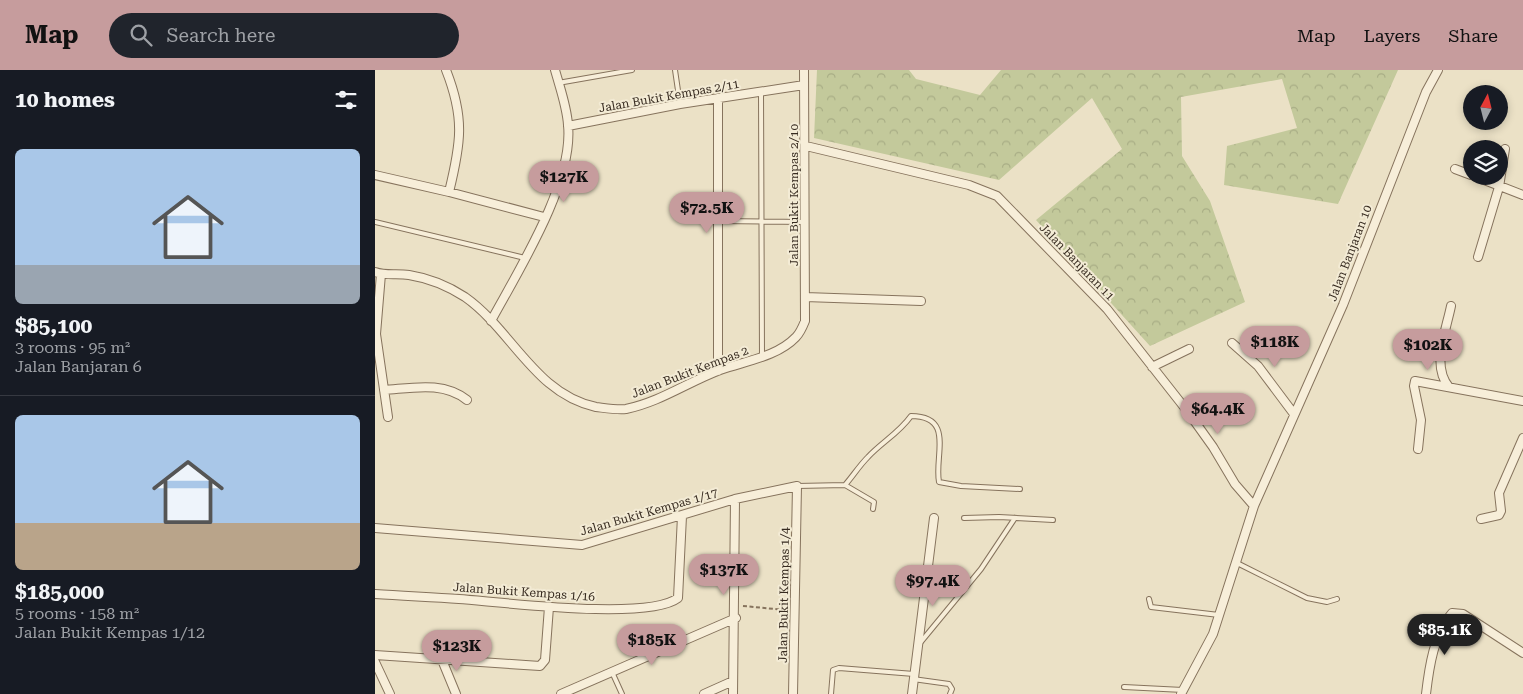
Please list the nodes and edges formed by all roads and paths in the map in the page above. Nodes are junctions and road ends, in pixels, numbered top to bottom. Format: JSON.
{"nodes":[{"id":1,"x":446,"y":70,"type":"edge"},
{"id":2,"x":555,"y":70,"type":"edge"},
{"id":3,"x":632,"y":70,"type":"edge"},
{"id":4,"x":675,"y":70,"type":"edge"},
{"id":5,"x":804,"y":70,"type":"edge"},
{"id":6,"x":1438,"y":70,"type":"edge"},
{"id":7,"x":558,"y":83,"type":"junction"},
{"id":8,"x":804,"y":85,"type":"junction"},
{"id":9,"x":761,"y":92,"type":"junction"},
{"id":10,"x":718,"y":98,"type":"junction"},
{"id":11,"x":680,"y":104,"type":"junction"},
{"id":12,"x":569,"y":126,"type":"junction"},
{"id":13,"x":806,"y":146,"type":"junction"},
{"id":14,"x":1455,"y":168,"type":"dead end"},
{"id":15,"x":1463,"y":172,"type":"edge"},
{"id":16,"x":375,"y":175,"type":"edge"},
{"id":17,"x":1494,"y":185,"type":"edge"},
{"id":18,"x":1499,"y":187,"type":"junction"},
{"id":19,"x":449,"y":192,"type":"junction"},
{"id":20,"x":1523,"y":195,"type":"edge"},
{"id":21,"x":544,"y":217,"type":"junction"},
{"id":22,"x":718,"y":221,"type":"junction"},
{"id":23,"x":762,"y":221,"type":"junction"},
{"id":24,"x":375,"y":222,"type":"edge"},
{"id":25,"x":805,"y":222,"type":"junction"},
{"id":26,"x":1478,"y":257,"type":"dead end"},
{"id":27,"x":525,"y":258,"type":"junction"},
{"id":28,"x":378,"y":273,"type":"edge"},
{"id":29,"x":805,"y":297,"type":"junction"},
{"id":30,"x":921,"y":301,"type":"dead end"},
{"id":31,"x":1451,"y":306,"type":"dead end"},
{"id":32,"x":491,"y":321,"type":"junction"},
{"id":33,"x":805,"y":321,"type":"joint"},
{"id":34,"x":1232,"y":343,"type":"dead end"},
{"id":35,"x":1189,"y":349,"type":"dead end"},
{"id":36,"x":377,"y":356,"type":"edge"},
{"id":37,"x":762,"y":356,"type":"junction"},
{"id":38,"x":1152,"y":367,"type":"junction"},
{"id":39,"x":719,"y":371,"type":"junction"},
{"id":40,"x":1449,"y":387,"type":"junction"},
{"id":41,"x":384,"y":390,"type":"junction"},
{"id":42,"x":467,"y":400,"type":"dead end"},
{"id":43,"x":1523,"y":401,"type":"edge"},
{"id":44,"x":1294,"y":414,"type":"junction"},
{"id":45,"x":388,"y":417,"type":"dead end"},
{"id":46,"x":1523,"y":438,"type":"edge"},
{"id":47,"x":1418,"y":449,"type":"dead end"},
{"id":48,"x":845,"y":485,"type":"junction"},
{"id":49,"x":797,"y":486,"type":"junction"},
{"id":50,"x":1020,"y":489,"type":"dead end"},
{"id":51,"x":735,"y":498,"type":"junction"},
{"id":52,"x":1254,"y":506,"type":"junction"},
{"id":53,"x":873,"y":508,"type":"dead end"},
{"id":54,"x":682,"y":516,"type":"junction"},
{"id":55,"x":934,"y":518,"type":"dead end"},
{"id":56,"x":963,"y":518,"type":"dead end"},
{"id":57,"x":1015,"y":518,"type":"junction"},
{"id":58,"x":1481,"y":519,"type":"dead end"},
{"id":59,"x":1053,"y":520,"type":"dead end"},
{"id":60,"x":375,"y":528,"type":"edge"},
{"id":61,"x":1235,"y":562,"type":"junction"},
{"id":62,"x":375,"y":594,"type":"edge"},
{"id":63,"x":1149,"y":599,"type":"dead end"},
{"id":64,"x":1337,"y":599,"type":"dead end"},
{"id":65,"x":736,"y":605,"type":"junction"},
{"id":66,"x":549,"y":607,"type":"junction"},
{"id":67,"x":796,"y":610,"type":"junction"},
{"id":68,"x":1219,"y":615,"type":"junction"},
{"id":69,"x":736,"y":618,"type":"junction"},
{"id":70,"x":917,"y":647,"type":"junction"},
{"id":71,"x":1523,"y":653,"type":"edge"},
{"id":72,"x":375,"y":655,"type":"edge"},
{"id":73,"x":442,"y":660,"type":"junction"},
{"id":74,"x":375,"y":662,"type":"edge"},
{"id":75,"x":612,"y":672,"type":"junction"},
{"id":76,"x":913,"y":676,"type":"junction"},
{"id":77,"x":733,"y":681,"type":"junction"},
{"id":78,"x":1124,"y":687,"type":"dead end"},
{"id":79,"x":1182,"y":692,"type":"edge"},
{"id":80,"x":390,"y":694,"type":"edge"},
{"id":81,"x":456,"y":694,"type":"edge"},
{"id":82,"x":561,"y":694,"type":"edge"},
{"id":83,"x":622,"y":694,"type":"edge"},
{"id":84,"x":704,"y":694,"type":"edge"},
{"id":85,"x":733,"y":694,"type":"edge"},
{"id":86,"x":793,"y":694,"type":"edge"},
{"id":87,"x":831,"y":694,"type":"edge"},
{"id":88,"x":911,"y":694,"type":"edge"},
{"id":89,"x":950,"y":694,"type":"edge"},
{"id":90,"x":1426,"y":694,"type":"edge"}],
"edges":[{"from":1,"to":19,"type":"street"},
{"from":2,"to":7,"type":"street"},
{"from":3,"to":7,"type":"lane"},
{"from":4,"to":11,"type":"lane"},
{"from":5,"to":8,"type":"street","name":"Jalan Bukit Kempas 2/10"},
{"from":6,"to":44,"type":"street","name":"Jalan Banjaran 10"},
{"from":7,"to":12,"type":"street"},
{"from":8,"to":9,"type":"street","name":"Jalan Bukit Kempas 2/11"},
{"from":8,"to":13,"type":"street","name":"Jalan Bukit Kempas 2/10"},
{"from":9,"to":10,"type":"street","name":"Jalan Bukit Kempas 2/11"},
{"from":9,"to":23,"type":"lane"},
{"from":10,"to":11,"type":"street","name":"Jalan Bukit Kempas 2/11"},
{"from":10,"to":22,"type":"street"},
{"from":11,"to":12,"type":"street","name":"Jalan Bukit Kempas 2/11"},
{"from":12,"to":21,"type":"street"},
{"from":13,"to":25,"type":"street","name":"Jalan Bukit Kempas 2/10"},
{"from":13,"to":38,"type":"street","name":"Jalan Banjaran 11"},
{"from":14,"to":15,"type":"street"},
{"from":16,"to":19,"type":"street"},
{"from":17,"to":18,"type":"street"},
{"from":18,"to":20,"type":"street"},
{"from":18,"to":26,"type":"street"},
{"from":19,"to":21,"type":"street"},
{"from":21,"to":27,"type":"street"},
{"from":22,"to":23,"type":"lane"},
{"from":22,"to":39,"type":"street"},
{"from":23,"to":25,"type":"lane"},
{"from":23,"to":37,"type":"lane"},
{"from":24,"to":27,"type":"lane"},
{"from":25,"to":29,"type":"street","name":"Jalan Bukit Kempas 2/10"},
{"from":27,"to":32,"type":"street"},
{"from":28,"to":32,"type":"street","name":"Jalan Bukit Kempas 2"},
{"from":28,"to":36,"type":"street"},
{"from":29,"to":30,"type":"street"},
{"from":29,"to":33,"type":"street","name":"Jalan Bukit Kempas 2/10"},
{"from":31,"to":40,"type":"street"},
{"from":32,"to":39,"type":"street","name":"Jalan Bukit Kempas 2"},
{"from":33,"to":37,"type":"street","name":"Jalan Bukit Kempas 2"},
{"from":34,"to":44,"type":"street"},
{"from":35,"to":38,"type":"street"},
{"from":36,"to":41,"type":"street"},
{"from":37,"to":39,"type":"street","name":"Jalan Bukit Kempas 2"},
{"from":38,"to":52,"type":"street","name":"Jalan Banjaran 11"},
{"from":40,"to":43,"type":"street"},
{"from":40,"to":47,"type":"street"},
{"from":41,"to":42,"type":"street"},
{"from":41,"to":45,"type":"street"},
{"from":44,"to":52,"type":"street","name":"Jalan Banjaran 10"},
{"from":46,"to":58,"type":"street"},
{"from":48,"to":49,"type":"lane"},
{"from":48,"to":50,"type":"lane"},
{"from":48,"to":53,"type":"lane"},
{"from":49,"to":51,"type":"street","name":"Jalan Bukit Kempas 1/17"},
{"from":49,"to":67,"type":"street","name":"Jalan Bukit Kempas 1/4"},
{"from":51,"to":54,"type":"street","name":"Jalan Bukit Kempas 1/17"},
{"from":51,"to":65,"type":"street"},
{"from":52,"to":61,"type":"street","name":"Jalan Banjaran 10"},
{"from":54,"to":60,"type":"street","name":"Jalan Bukit Kempas 1/17"},
{"from":54,"to":66,"type":"street","name":"Jalan Bukit Kempas 1/16"},
{"from":55,"to":70,"type":"street"},
{"from":56,"to":57,"type":"lane"},
{"from":57,"to":59,"type":"lane"},
{"from":57,"to":70,"type":"lane"},
{"from":61,"to":64,"type":"lane"},
{"from":61,"to":68,"type":"street","name":"Jalan Banjaran 10"},
{"from":62,"to":66,"type":"street","name":"Jalan Bukit Kempas 1/16"},
{"from":63,"to":68,"type":"lane"},
{"from":65,"to":67,"type":"path"},
{"from":65,"to":69,"type":"street"},
{"from":66,"to":73,"type":"street"},
{"from":67,"to":86,"type":"street","name":"Jalan Bukit Kempas 1/4"},
{"from":68,"to":79,"type":"street","name":"Jalan Banjaran 10"},
{"from":69,"to":75,"type":"street"},
{"from":69,"to":77,"type":"street"},
{"from":70,"to":76,"type":"street"},
{"from":71,"to":90,"type":"street"},
{"from":72,"to":73,"type":"street"},
{"from":73,"to":81,"type":"street"},
{"from":74,"to":80,"type":"street"},
{"from":75,"to":82,"type":"street"},
{"from":75,"to":83,"type":"lane"},
{"from":76,"to":87,"type":"lane"},
{"from":76,"to":88,"type":"street"},
{"from":76,"to":89,"type":"lane"},
{"from":77,"to":84,"type":"street"},
{"from":77,"to":85,"type":"street"},
{"from":78,"to":79,"type":"lane"}]}
